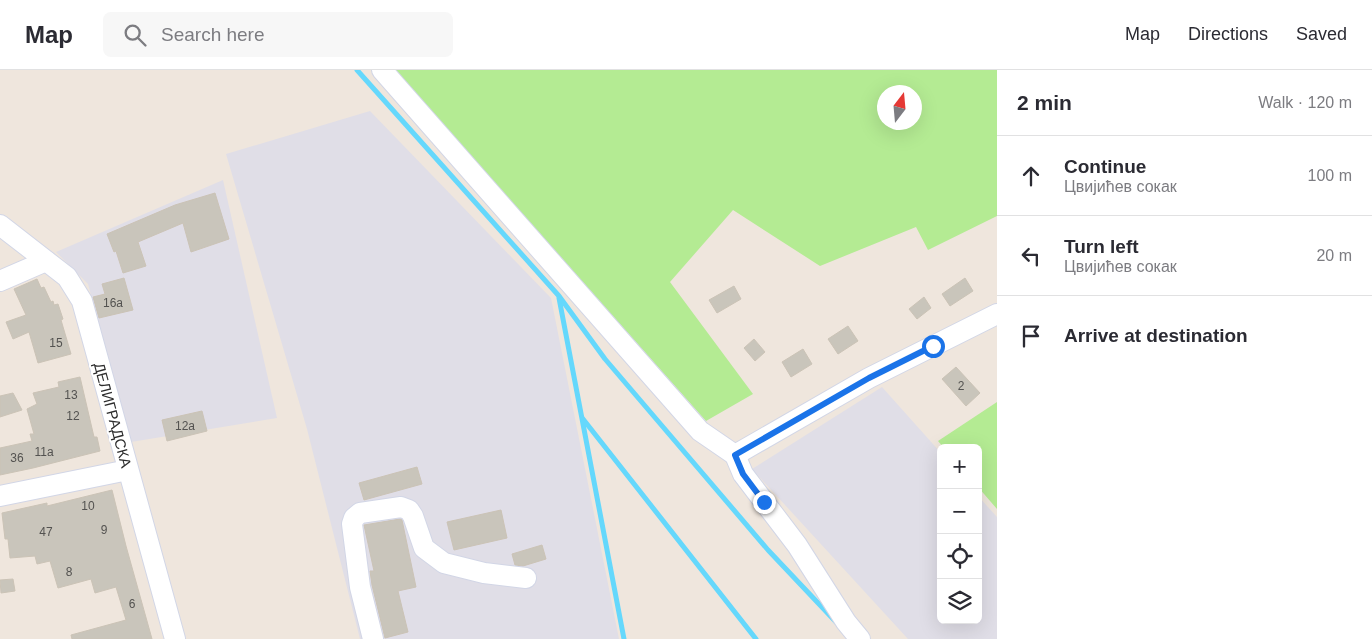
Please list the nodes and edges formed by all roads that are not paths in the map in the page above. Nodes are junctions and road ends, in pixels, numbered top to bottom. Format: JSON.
{"nodes":[{"id":1,"x":382,"y":70,"type":"edge"},
{"id":2,"x":0,"y":225,"type":"edge"},
{"id":3,"x":46,"y":261,"type":"junction"},
{"id":4,"x":0,"y":281,"type":"edge"},
{"id":5,"x":997,"y":314,"type":"edge"},
{"id":6,"x":735,"y":455,"type":"junction"},
{"id":7,"x":128,"y":470,"type":"junction"},
{"id":8,"x":0,"y":496,"type":"edge"},
{"id":9,"x":526,"y":578,"type":"dead end"},
{"id":10,"x":175,"y":639,"type":"edge"},
{"id":11,"x":373,"y":639,"type":"edge"},
{"id":12,"x":860,"y":639,"type":"edge"}],
"edges":[{"from":1,"to":6,"type":"street"},
{"from":2,"to":3,"type":"street","name":"ДЕЛИГРАДСКА"},
{"from":3,"to":4,"type":"street"},
{"from":3,"to":7,"type":"street","name":"ДЕЛИГРАДСКА"},
{"from":5,"to":6,"type":"street"},
{"from":6,"to":12,"type":"street"},
{"from":7,"to":8,"type":"street"},
{"from":7,"to":10,"type":"street","name":"ДЕЛИГРАДСКА"},
{"from":9,"to":11,"type":"street"}]}
